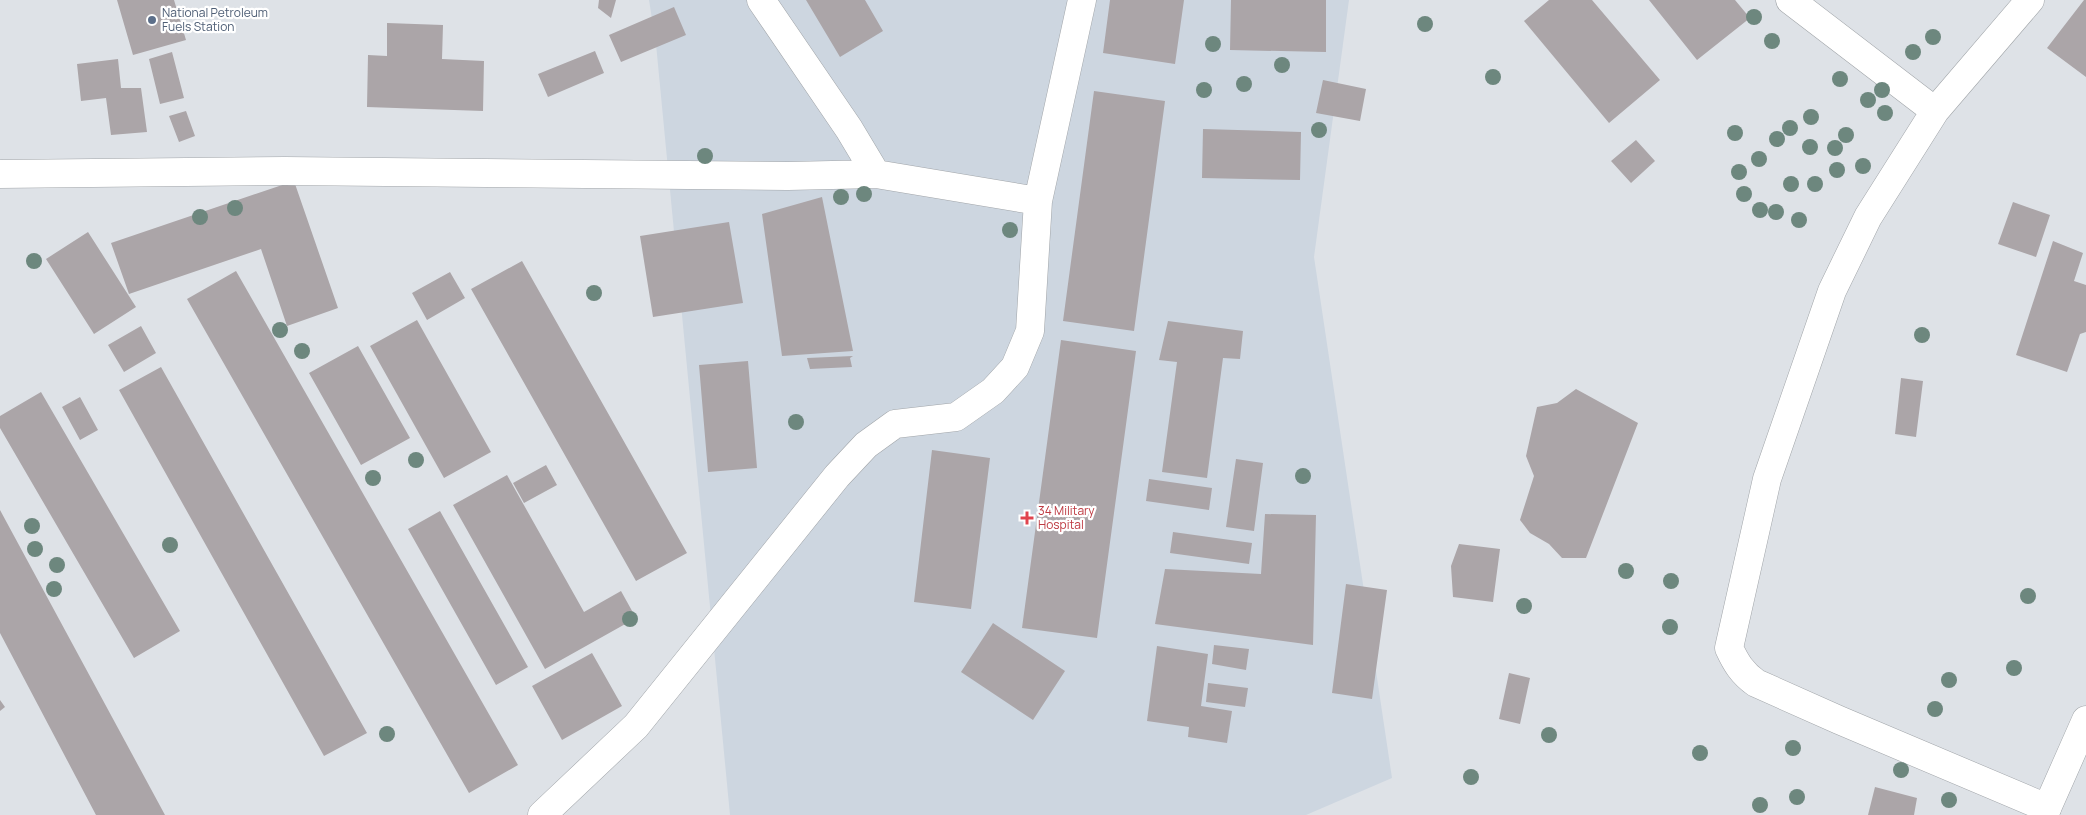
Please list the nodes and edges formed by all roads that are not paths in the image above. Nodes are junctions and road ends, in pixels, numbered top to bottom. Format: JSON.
{"nodes":[{"id":1,"x":761,"y":0,"type":"edge"},
{"id":2,"x":1082,"y":0,"type":"edge"},
{"id":3,"x":1790,"y":0,"type":"edge"},
{"id":4,"x":2030,"y":0,"type":"edge"},
{"id":5,"x":1936,"y":111,"type":"junction"},
{"id":6,"x":0,"y":174,"type":"edge"},
{"id":7,"x":876,"y":174,"type":"junction"},
{"id":8,"x":1038,"y":201,"type":"junction"},
{"id":9,"x":2086,"y":720,"type":"edge"},
{"id":10,"x":2046,"y":811,"type":"edge"},
{"id":11,"x":542,"y":815,"type":"edge"}],
"edges":[{"from":1,"to":7,"type":"street"},
{"from":2,"to":8,"type":"street"},
{"from":3,"to":5,"type":"street"},
{"from":4,"to":5,"type":"street"},
{"from":5,"to":10,"type":"street"},
{"from":6,"to":7,"type":"street"},
{"from":7,"to":8,"type":"street"},
{"from":8,"to":11,"type":"street"},
{"from":9,"to":10,"type":"street"}]}
